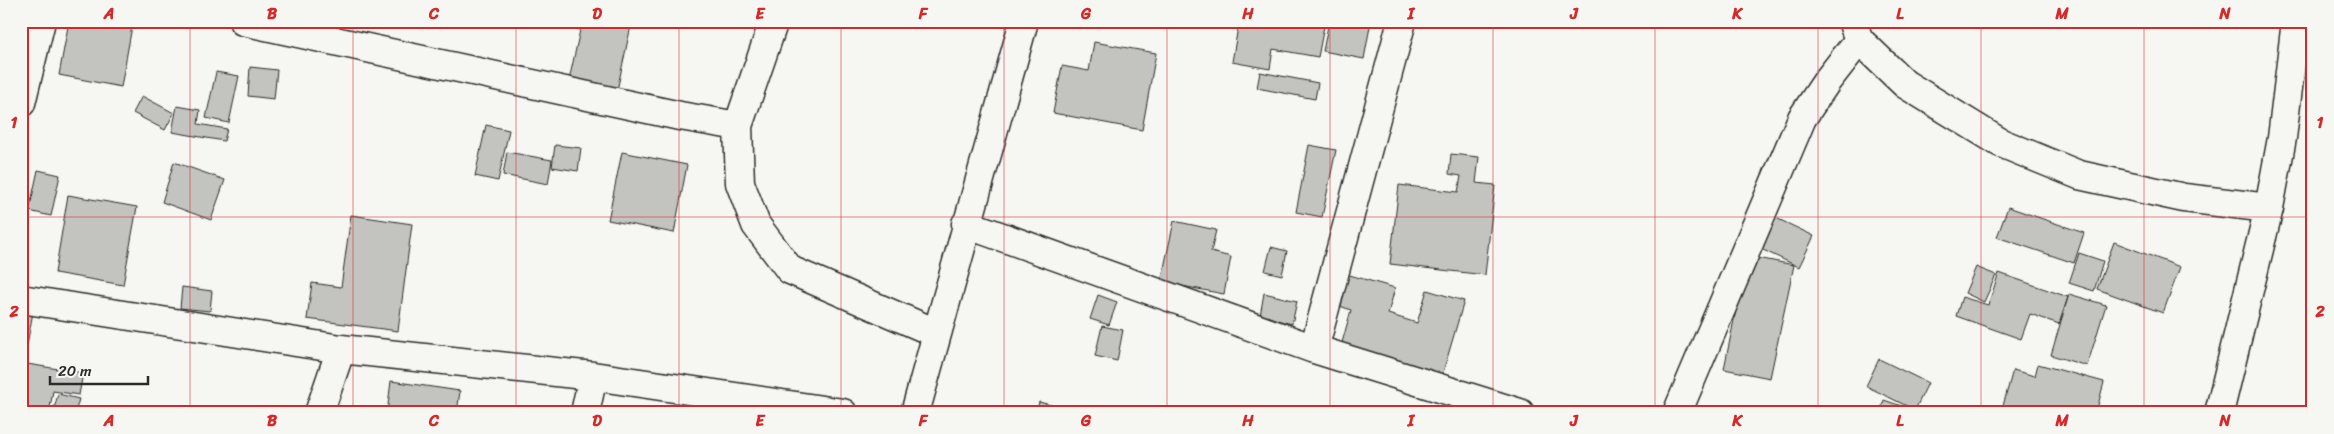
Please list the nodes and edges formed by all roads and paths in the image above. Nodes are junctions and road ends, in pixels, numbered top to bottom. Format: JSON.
{"nodes":[{"id":1,"x":41,"y":21,"type":"edge"},
{"id":2,"x":243,"y":21,"type":"edge"},
{"id":3,"x":774,"y":21,"type":"edge"},
{"id":4,"x":1024,"y":21,"type":"edge"},
{"id":5,"x":1402,"y":21,"type":"edge"},
{"id":6,"x":2296,"y":21,"type":"edge"},
{"id":7,"x":1856,"y":31,"type":"edge"},
{"id":8,"x":21,"y":103,"type":"edge"},
{"id":9,"x":738,"y":126,"type":"junction"},
{"id":10,"x":2269,"y":208,"type":"junction"},
{"id":11,"x":966,"y":224,"type":"junction"},
{"id":12,"x":21,"y":299,"type":"edge"},
{"id":13,"x":936,"y":333,"type":"junction"},
{"id":14,"x":341,"y":349,"type":"junction"},
{"id":15,"x":1314,"y":349,"type":"junction"},
{"id":16,"x":593,"y":376,"type":"junction"},
{"id":17,"x":319,"y":413,"type":"edge"},
{"id":18,"x":585,"y":413,"type":"edge"},
{"id":19,"x":843,"y":413,"type":"edge"},
{"id":20,"x":916,"y":413,"type":"edge"},
{"id":21,"x":1520,"y":413,"type":"edge"},
{"id":22,"x":1677,"y":413,"type":"edge"},
{"id":23,"x":2220,"y":413,"type":"edge"}],
"edges":[{"from":1,"to":8,"type":"street"},
{"from":2,"to":9,"type":"street"},
{"from":3,"to":9,"type":"street"},
{"from":4,"to":11,"type":"street"},
{"from":5,"to":15,"type":"street"},
{"from":6,"to":10,"type":"street"},
{"from":7,"to":10,"type":"street"},
{"from":7,"to":22,"type":"street"},
{"from":9,"to":13,"type":"street"},
{"from":10,"to":23,"type":"street"},
{"from":11,"to":13,"type":"street"},
{"from":11,"to":15,"type":"street"},
{"from":12,"to":14,"type":"street"},
{"from":13,"to":20,"type":"street"},
{"from":14,"to":16,"type":"street"},
{"from":14,"to":17,"type":"street"},
{"from":15,"to":21,"type":"street"},
{"from":16,"to":18,"type":"street"},
{"from":16,"to":19,"type":"street"}]}
